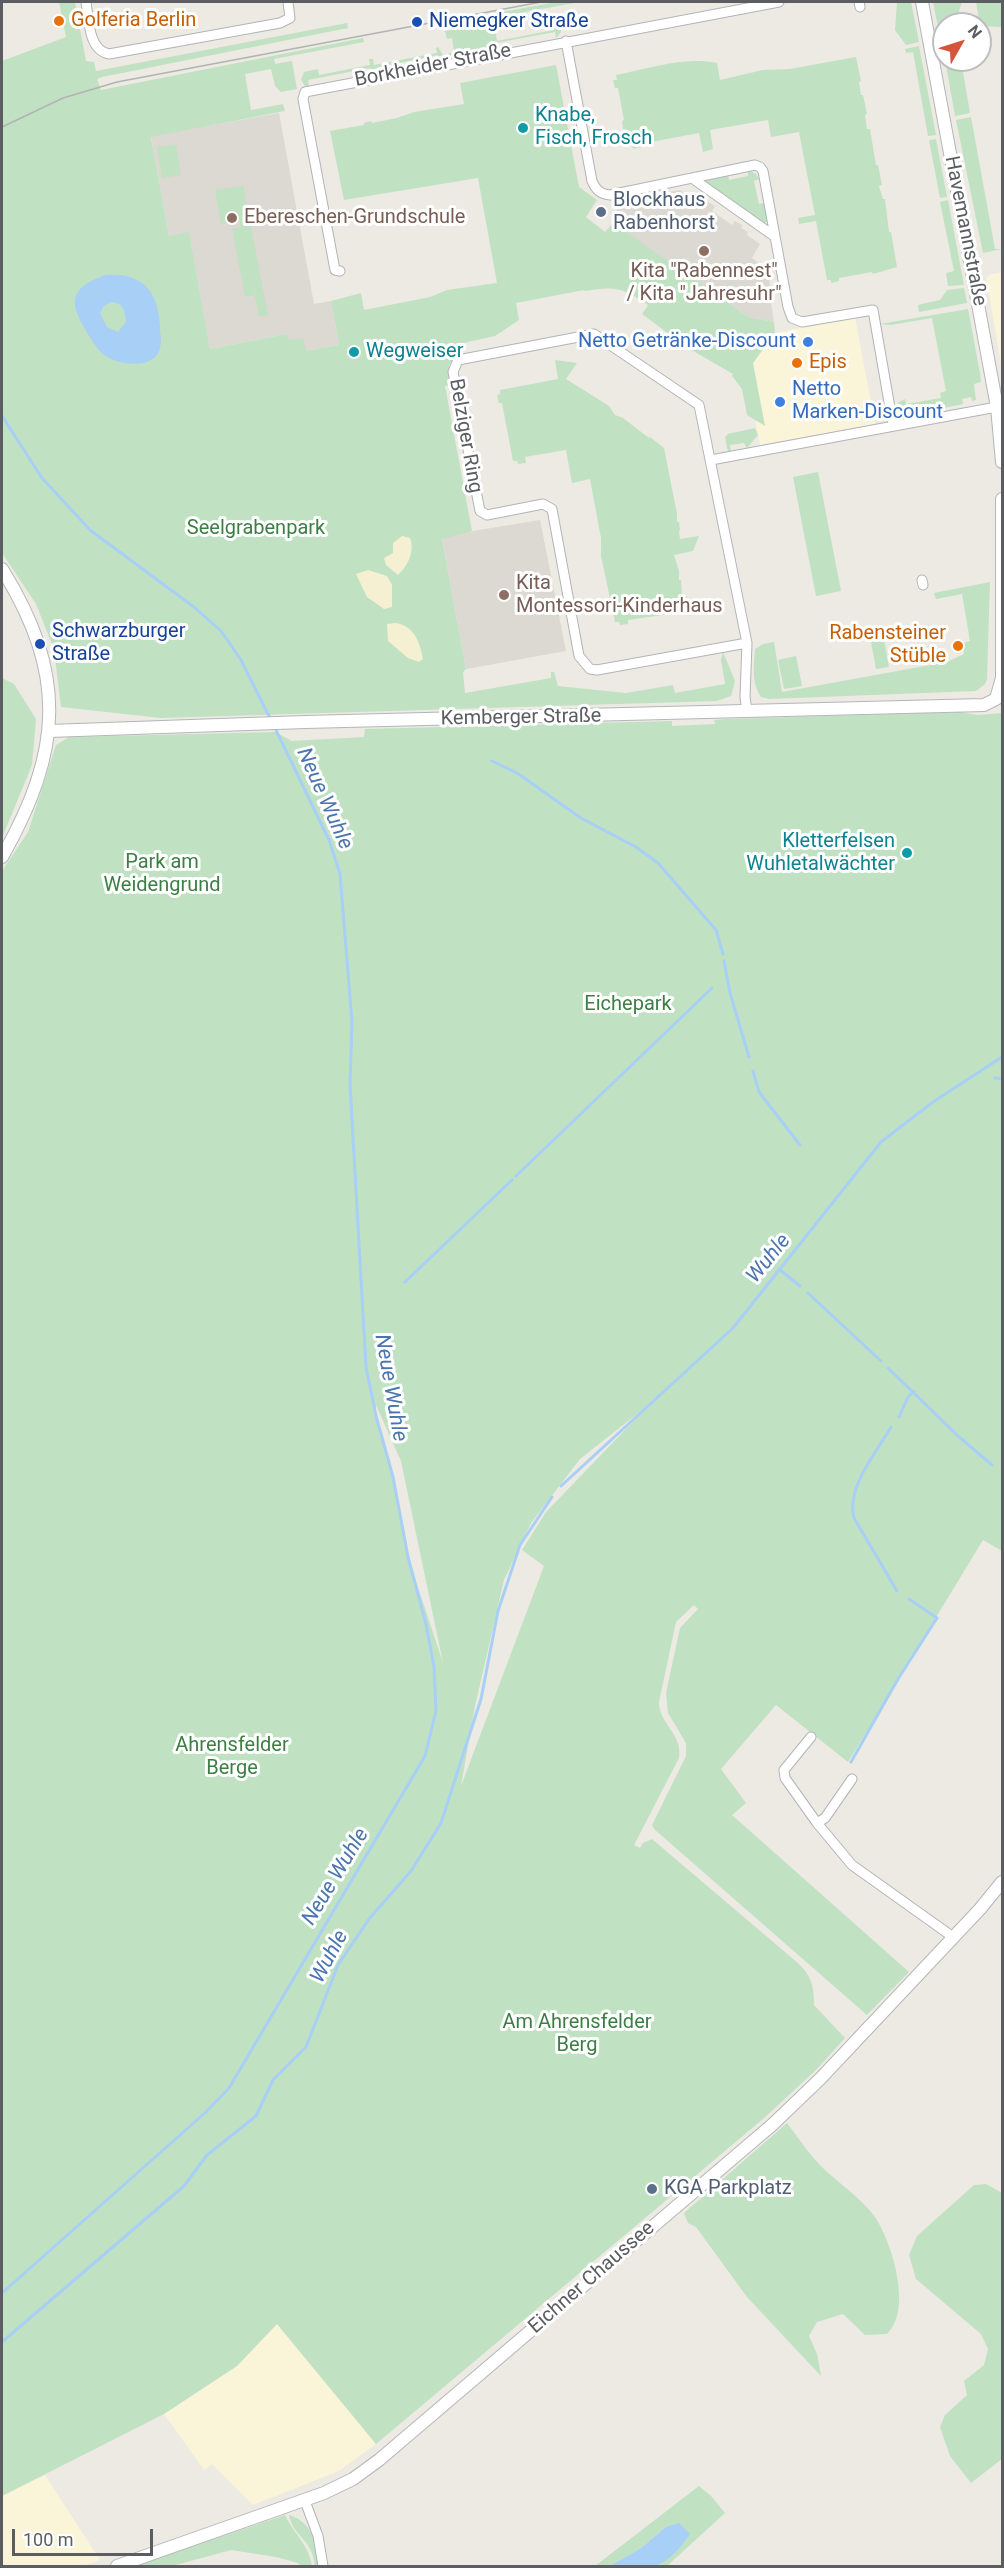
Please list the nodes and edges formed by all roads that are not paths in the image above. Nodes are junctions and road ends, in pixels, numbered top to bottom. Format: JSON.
{"nodes":[{"id":1,"x":86,"y":2,"type":"edge"},
{"id":2,"x":288,"y":2,"type":"edge"},
{"id":3,"x":779,"y":2,"type":"edge"},
{"id":4,"x":922,"y":2,"type":"edge"},
{"id":5,"x":566,"y":41,"type":"junction"},
{"id":6,"x":692,"y":178,"type":"junction"},
{"id":7,"x":774,"y":236,"type":"junction"},
{"id":8,"x":340,"y":271,"type":"dead end"},
{"id":9,"x":1000,"y":406,"type":"edge"},
{"id":10,"x":893,"y":425,"type":"junction"},
{"id":11,"x":711,"y":460,"type":"junction"},
{"id":12,"x":1002,"y":462,"type":"edge"},
{"id":13,"x":1002,"y":500,"type":"edge"},
{"id":14,"x":2,"y":568,"type":"edge"},
{"id":15,"x":747,"y":643,"type":"junction"},
{"id":16,"x":747,"y":711,"type":"junction"},
{"id":17,"x":49,"y":731,"type":"junction"},
{"id":18,"x":2,"y":857,"type":"edge"},
{"id":19,"x":811,"y":1737,"type":"dead end"},
{"id":20,"x":852,"y":1779,"type":"dead end"},
{"id":21,"x":817,"y":1823,"type":"junction"},
{"id":22,"x":1001,"y":1886,"type":"edge"},
{"id":23,"x":953,"y":1937,"type":"junction"},
{"id":24,"x":305,"y":2500,"type":"junction"},
{"id":25,"x":117,"y":2566,"type":"edge"},
{"id":26,"x":323,"y":2566,"type":"edge"}],
"edges":[{"from":1,"to":2,"type":"street"},
{"from":3,"to":5,"type":"street","name":"Borkheider Straße"},
{"from":4,"to":9,"type":"main road","name":"Havemannstraße"},
{"from":5,"to":6,"type":"street"},
{"from":5,"to":8,"type":"street","name":"Borkheider Straße"},
{"from":6,"to":7,"type":"street"},
{"from":6,"to":7,"type":"street"},
{"from":7,"to":10,"type":"street"},
{"from":9,"to":10,"type":"street"},
{"from":9,"to":12,"type":"main road","name":"Havemannstraße"},
{"from":10,"to":11,"type":"street"},
{"from":11,"to":15,"type":"street","name":"Belziger Ring"},
{"from":11,"to":15,"type":"street","name":"Belziger Ring"},
{"from":13,"to":16,"type":"main road","name":"Kemberger Straße"},
{"from":14,"to":17,"type":"main road"},
{"from":15,"to":16,"type":"street","name":"Belziger Ring"},
{"from":16,"to":17,"type":"main road","name":"Kemberger Straße"},
{"from":17,"to":18,"type":"main road"},
{"from":19,"to":21,"type":"street"},
{"from":20,"to":21,"type":"street"},
{"from":21,"to":23,"type":"street"},
{"from":22,"to":23,"type":"main road","name":"Eichner Chaussee"},
{"from":23,"to":24,"type":"main road","name":"Eichner Chaussee"},
{"from":24,"to":25,"type":"main road","name":"Eichner Chaussee"},
{"from":24,"to":26,"type":"street"}]}
